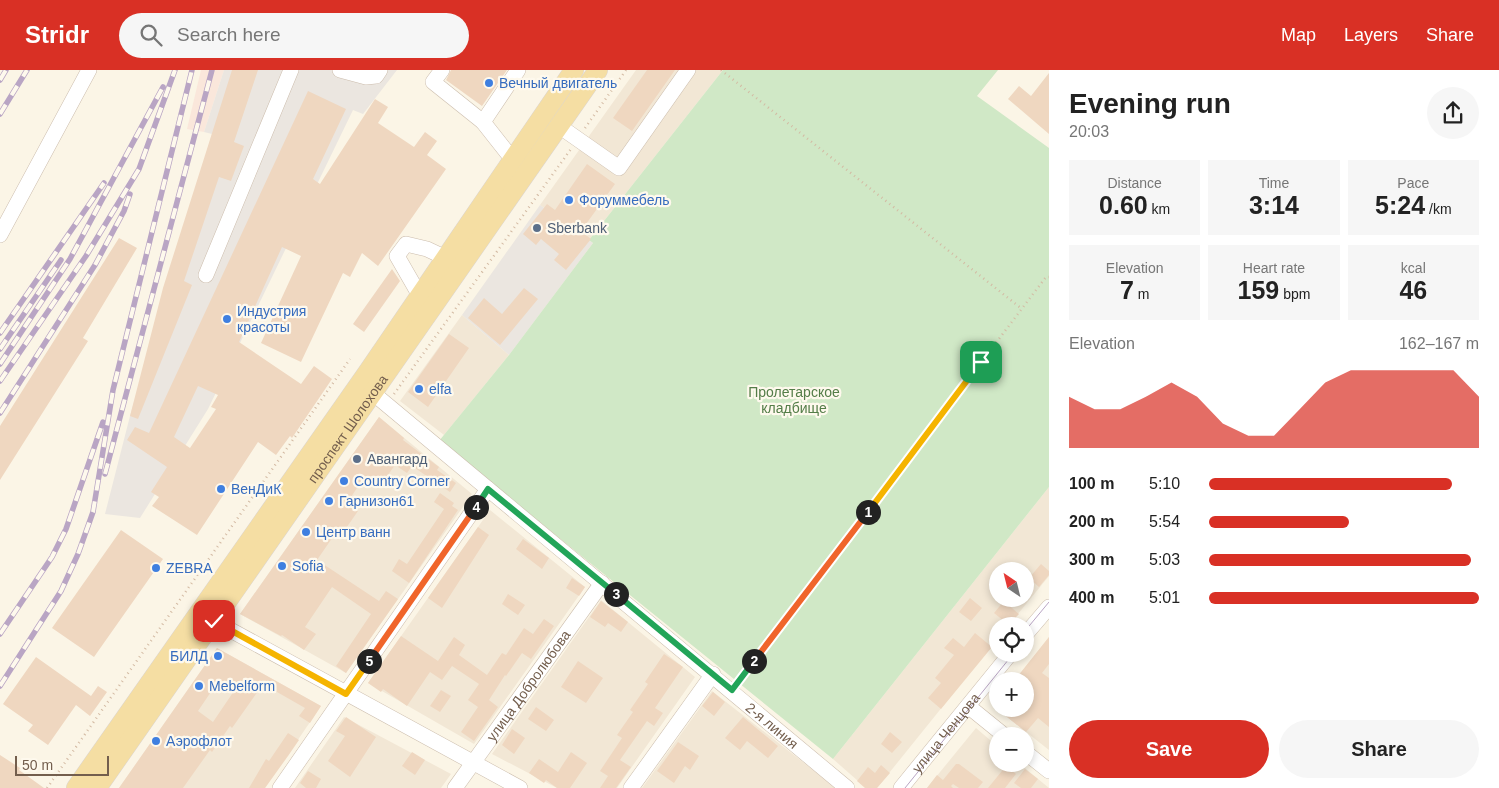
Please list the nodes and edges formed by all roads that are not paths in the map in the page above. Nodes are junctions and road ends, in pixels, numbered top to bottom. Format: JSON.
{"nodes":[{"id":1,"x":89,"y":70,"type":"edge"},
{"id":2,"x":291,"y":70,"type":"edge"},
{"id":3,"x":340,"y":70,"type":"edge"},
{"id":4,"x":380,"y":70,"type":"edge"},
{"id":5,"x":442,"y":70,"type":"edge"},
{"id":6,"x":518,"y":70,"type":"edge"},
{"id":7,"x":574,"y":70,"type":"edge"},
{"id":8,"x":598,"y":70,"type":"edge"},
{"id":9,"x":688,"y":70,"type":"edge"},
{"id":10,"x":483,"y":122,"type":"junction"},
{"id":11,"x":559,"y":126,"type":"junction"},
{"id":12,"x":513,"y":160,"type":"junction"},
{"id":13,"x":0,"y":235,"type":"edge"},
{"id":14,"x":446,"y":258,"type":"junction"},
{"id":15,"x":206,"y":275,"type":"dead end"},
{"id":16,"x":420,"y":296,"type":"junction"},
{"id":17,"x":374,"y":394,"type":"junction"},
{"id":18,"x":488,"y":489,"type":"junction"},
{"id":19,"x":602,"y":583,"type":"junction"},
{"id":20,"x":1049,"y":607,"type":"edge"},
{"id":21,"x":214,"y":621,"type":"junction"},
{"id":22,"x":1034,"y":624,"type":"edge"},
{"id":23,"x":1004,"y":662,"type":"edge"},
{"id":24,"x":713,"y":674,"type":"junction"},
{"id":25,"x":346,"y":694,"type":"junction"},
{"id":26,"x":968,"y":706,"type":"junction"},
{"id":27,"x":995,"y":727,"type":"edge"},
{"id":28,"x":1034,"y":759,"type":"edge"},
{"id":29,"x":473,"y":763,"type":"junction"},
{"id":30,"x":1049,"y":771,"type":"edge"},
{"id":31,"x":76,"y":788,"type":"edge"},
{"id":32,"x":97,"y":788,"type":"edge"},
{"id":33,"x":280,"y":788,"type":"edge"},
{"id":34,"x":455,"y":788,"type":"edge"},
{"id":35,"x":520,"y":788,"type":"edge"},
{"id":36,"x":631,"y":788,"type":"edge"},
{"id":37,"x":847,"y":788,"type":"edge"},
{"id":38,"x":901,"y":788,"type":"edge"}],
"edges":[{"from":1,"to":13,"type":"street"},
{"from":2,"to":15,"type":"street"},
{"from":3,"to":4,"type":"street"},
{"from":5,"to":10,"type":"street"},
{"from":6,"to":10,"type":"street"},
{"from":7,"to":12,"type":"main road","name":"проспект Шолохова"},
{"from":8,"to":11,"type":"main road","name":"проспект Шолохова"},
{"from":9,"to":11,"type":"street"},
{"from":10,"to":12,"type":"street"},
{"from":11,"to":17,"type":"main road","name":"проспект Шолохова"},
{"from":12,"to":14,"type":"main road","name":"проспект Шолохова"},
{"from":14,"to":16,"type":"main road","name":"проспект Шолохова"},
{"from":14,"to":16,"type":"street"},
{"from":16,"to":31,"type":"main road","name":"проспект Шолохова"},
{"from":17,"to":18,"type":"street","name":"2-я линия"},
{"from":17,"to":21,"type":"main road","name":"проспект Шолохова"},
{"from":18,"to":19,"type":"street","name":"2-я линия"},
{"from":18,"to":25,"type":"street"},
{"from":19,"to":24,"type":"street","name":"2-я линия"},
{"from":19,"to":29,"type":"street","name":"улица Добролюбова"},
{"from":20,"to":22,"type":"street"},
{"from":21,"to":25,"type":"street"},
{"from":21,"to":32,"type":"main road","name":"проспект Шолохова"},
{"from":23,"to":26,"type":"street","name":"улица Ченцова"},
{"from":24,"to":36,"type":"street"},
{"from":24,"to":37,"type":"street","name":"2-я линия"},
{"from":25,"to":29,"type":"street"},
{"from":25,"to":33,"type":"street"},
{"from":26,"to":27,"type":"street"},
{"from":26,"to":38,"type":"street","name":"улица Ченцова"},
{"from":28,"to":30,"type":"street"},
{"from":29,"to":34,"type":"street","name":"улица Добролюбова"},
{"from":29,"to":35,"type":"street"}]}
